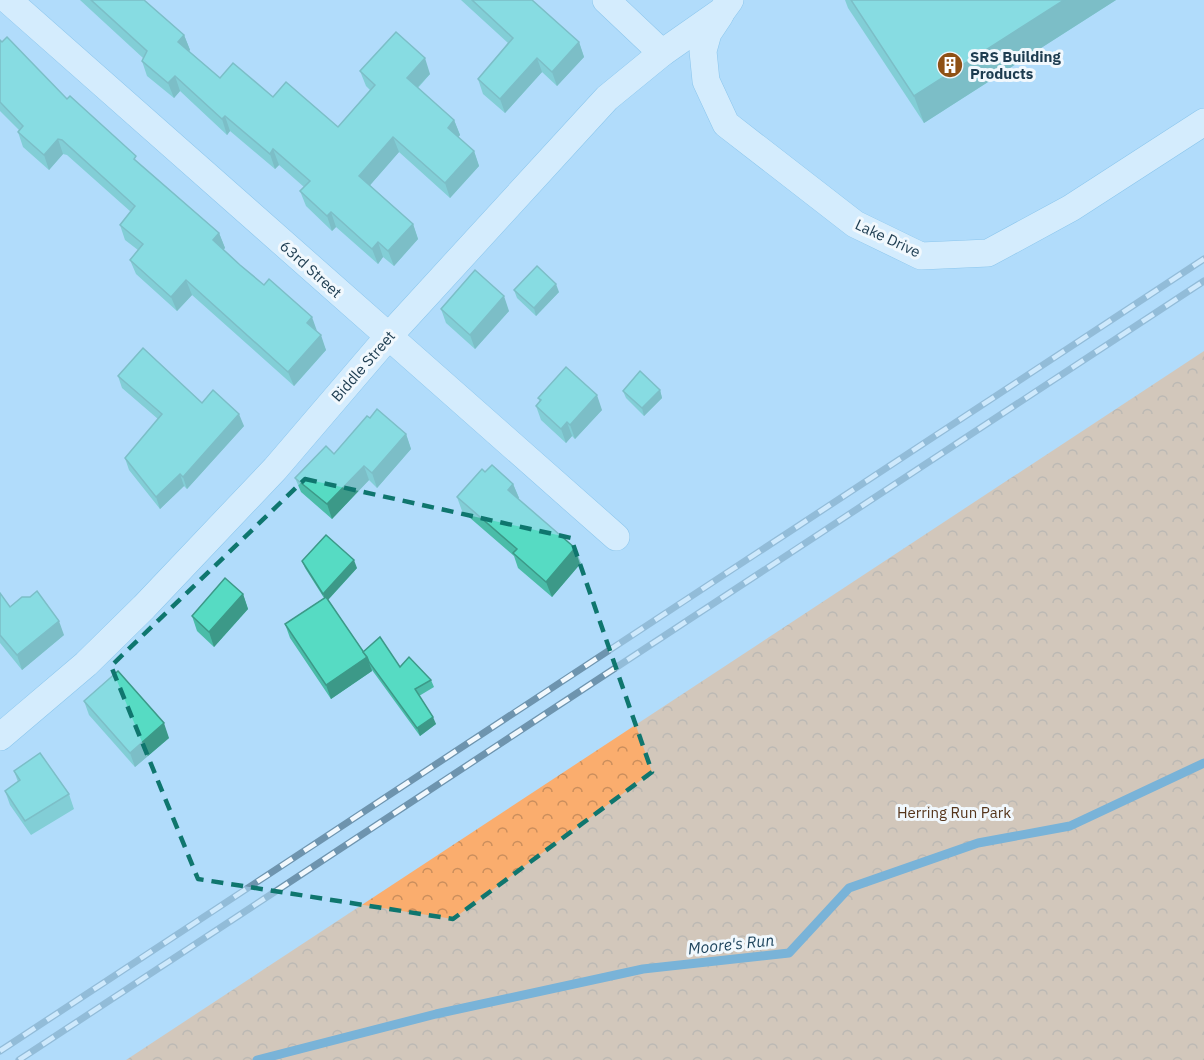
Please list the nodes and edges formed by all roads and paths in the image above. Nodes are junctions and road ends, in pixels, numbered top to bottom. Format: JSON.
{"nodes":[{"id":1,"x":8,"y":0,"type":"edge"},
{"id":2,"x":606,"y":0,"type":"edge"},
{"id":3,"x":726,"y":6,"type":"edge"},
{"id":4,"x":662,"y":53,"type":"junction"},
{"id":5,"x":1204,"y":122,"type":"edge"},
{"id":6,"x":388,"y":337,"type":"junction"},
{"id":7,"x":616,"y":537,"type":"dead end"},
{"id":8,"x":1,"y":733,"type":"edge"}],
"edges":[{"from":1,"to":6,"type":"street","name":"63rd Street"},
{"from":2,"to":4,"type":"street"},
{"from":3,"to":4,"type":"street","name":"Biddle Street"},
{"from":3,"to":5,"type":"street","name":"Lake Drive"},
{"from":4,"to":6,"type":"street","name":"Biddle Street"},
{"from":6,"to":7,"type":"street","name":"63rd Street"},
{"from":6,"to":8,"type":"street","name":"Biddle Street"}]}
